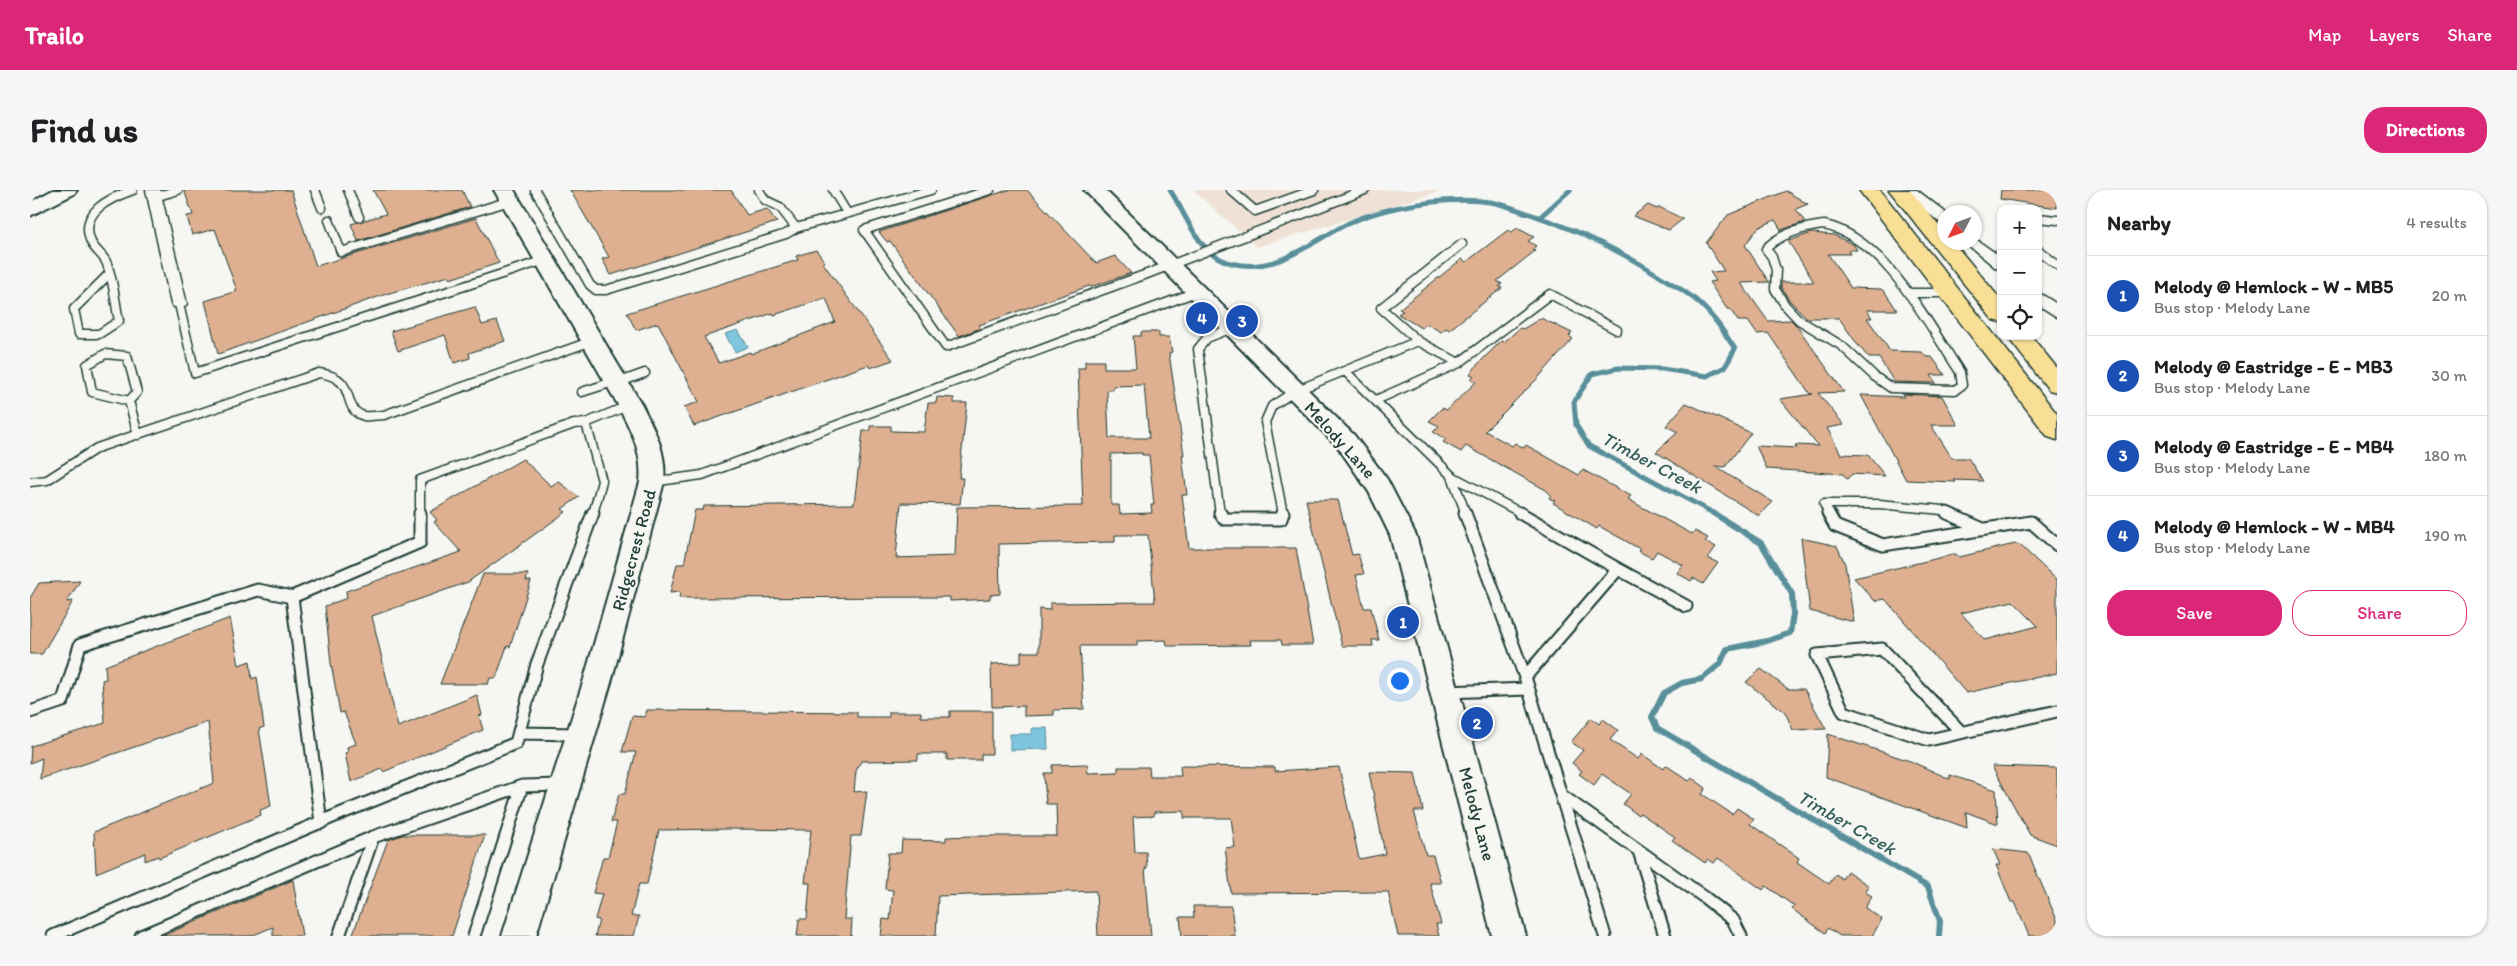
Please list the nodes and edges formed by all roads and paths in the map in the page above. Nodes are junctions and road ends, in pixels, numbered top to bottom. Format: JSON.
{"nodes":[{"id":1,"x":66,"y":190,"type":"edge"},
{"id":2,"x":133,"y":190,"type":"edge"},
{"id":3,"x":178,"y":190,"type":"edge"},
{"id":4,"x":315,"y":190,"type":"edge"},
{"id":5,"x":348,"y":190,"type":"edge"},
{"id":6,"x":535,"y":190,"type":"edge"},
{"id":7,"x":759,"y":190,"type":"edge"},
{"id":8,"x":833,"y":190,"type":"edge"},
{"id":9,"x":931,"y":190,"type":"edge"},
{"id":10,"x":990,"y":190,"type":"edge"},
{"id":11,"x":1094,"y":190,"type":"edge"},
{"id":12,"x":1231,"y":190,"type":"edge"},
{"id":13,"x":1314,"y":190,"type":"edge"},
{"id":14,"x":1333,"y":190,"type":"edge"},
{"id":15,"x":1365,"y":190,"type":"edge"},
{"id":16,"x":1869,"y":190,"type":"edge"},
{"id":17,"x":1899,"y":190,"type":"edge"},
{"id":18,"x":1909,"y":190,"type":"edge"},
{"id":19,"x":154,"y":193,"type":"edge"},
{"id":20,"x":1296,"y":194,"type":"edge"},
{"id":21,"x":507,"y":195,"type":"edge"},
{"id":22,"x":1343,"y":198,"type":"junction"},
{"id":23,"x":322,"y":208,"type":"dead end"},
{"id":24,"x":30,"y":210,"type":"edge"},
{"id":25,"x":848,"y":213,"type":"junction"},
{"id":26,"x":1937,"y":213,"type":"edge"},
{"id":27,"x":359,"y":217,"type":"dead end"},
{"id":28,"x":2042,"y":218,"type":"edge"},
{"id":29,"x":329,"y":220,"type":"dead end"},
{"id":30,"x":2057,"y":220,"type":"edge"},
{"id":31,"x":796,"y":228,"type":"junction"},
{"id":32,"x":1462,"y":244,"type":"dead end"},
{"id":33,"x":1982,"y":249,"type":"edge"},
{"id":34,"x":2042,"y":253,"type":"edge"},
{"id":35,"x":545,"y":260,"type":"junction"},
{"id":36,"x":1180,"y":260,"type":"junction"},
{"id":37,"x":1997,"y":262,"type":"edge"},
{"id":38,"x":2057,"y":265,"type":"edge"},
{"id":39,"x":109,"y":274,"type":"junction"},
{"id":40,"x":1196,"y":292,"type":"junction"},
{"id":41,"x":1908,"y":293,"type":"junction"},
{"id":42,"x":1949,"y":293,"type":"junction"},
{"id":43,"x":2042,"y":300,"type":"edge"},
{"id":44,"x":179,"y":304,"type":"joint"},
{"id":45,"x":1997,"y":310,"type":"edge"},
{"id":46,"x":2057,"y":312,"type":"edge"},
{"id":47,"x":1232,"y":328,"type":"junction"},
{"id":48,"x":1617,"y":330,"type":"dead end"},
{"id":49,"x":2021,"y":340,"type":"edge"},
{"id":50,"x":592,"y":341,"type":"junction"},
{"id":51,"x":1418,"y":341,"type":"junction"},
{"id":52,"x":1459,"y":363,"type":"junction"},
{"id":53,"x":1345,"y":371,"type":"junction"},
{"id":54,"x":645,"y":373,"type":"dead end"},
{"id":55,"x":617,"y":382,"type":"junction"},
{"id":56,"x":2057,"y":384,"type":"edge"},
{"id":57,"x":1296,"y":391,"type":"junction"},
{"id":58,"x":582,"y":392,"type":"dead end"},
{"id":59,"x":129,"y":400,"type":"junction"},
{"id":60,"x":1376,"y":400,"type":"junction"},
{"id":61,"x":630,"y":405,"type":"junction"},
{"id":62,"x":586,"y":422,"type":"junction"},
{"id":63,"x":2057,"y":431,"type":"edge"},
{"id":64,"x":138,"y":434,"type":"junction"},
{"id":65,"x":1452,"y":476,"type":"junction"},
{"id":66,"x":30,"y":482,"type":"edge"},
{"id":67,"x":652,"y":482,"type":"junction"},
{"id":68,"x":1984,"y":529,"type":"junction"},
{"id":69,"x":2057,"y":545,"type":"edge"},
{"id":70,"x":1618,"y":569,"type":"junction"},
{"id":71,"x":292,"y":597,"type":"junction"},
{"id":72,"x":1686,"y":606,"type":"dead end"},
{"id":73,"x":1526,"y":683,"type":"junction"},
{"id":74,"x":1445,"y":692,"type":"junction"},
{"id":75,"x":2057,"y":711,"type":"edge"},
{"id":76,"x":30,"y":712,"type":"edge"},
{"id":77,"x":1961,"y":732,"type":"junction"},
{"id":78,"x":519,"y":733,"type":"junction"},
{"id":79,"x":580,"y":734,"type":"junction"},
{"id":80,"x":522,"y":786,"type":"junction"},
{"id":81,"x":564,"y":786,"type":"junction"},
{"id":82,"x":1561,"y":795,"type":"junction"},
{"id":83,"x":321,"y":822,"type":"junction"},
{"id":84,"x":373,"y":837,"type":"junction"},
{"id":85,"x":1639,"y":851,"type":"junction"},
{"id":86,"x":53,"y":936,"type":"edge"},
{"id":87,"x":141,"y":936,"type":"edge"},
{"id":88,"x":339,"y":936,"type":"edge"},
{"id":89,"x":474,"y":936,"type":"edge"},
{"id":90,"x":519,"y":936,"type":"edge"},
{"id":91,"x":1509,"y":936,"type":"edge"},
{"id":92,"x":1605,"y":936,"type":"edge"},
{"id":93,"x":1665,"y":936,"type":"edge"},
{"id":94,"x":1741,"y":936,"type":"edge"}],
"edges":[{"from":1,"to":24,"type":"street"},
{"from":2,"to":39,"type":"lane"},
{"from":3,"to":19,"type":"lane"},
{"from":4,"to":23,"type":"lane"},
{"from":5,"to":27,"type":"lane"},
{"from":6,"to":31,"type":"lane"},
{"from":7,"to":31,"type":"lane"},
{"from":8,"to":25,"type":"lane"},
{"from":9,"to":25,"type":"lane"},
{"from":10,"to":36,"type":"lane"},
{"from":11,"to":36,"type":"street","name":"Melody Lane"},
{"from":12,"to":20,"type":"lane"},
{"from":13,"to":20,"type":"lane"},
{"from":14,"to":22,"type":"lane"},
{"from":15,"to":22,"type":"lane"},
{"from":16,"to":42,"type":"main road"},
{"from":17,"to":45,"type":"main road"},
{"from":18,"to":26,"type":"street"},
{"from":19,"to":44,"type":"street"},
{"from":21,"to":29,"type":"lane"},
{"from":21,"to":35,"type":"street","name":"Ridgecrest Road"},
{"from":22,"to":36,"type":"lane"},
{"from":25,"to":31,"type":"lane"},
{"from":28,"to":30,"type":"lane"},
{"from":32,"to":51,"type":"lane"},
{"from":33,"to":37,"type":"street"},
{"from":34,"to":38,"type":"lane"},
{"from":35,"to":44,"type":"lane"},
{"from":35,"to":50,"type":"street","name":"Ridgecrest Road"},
{"from":36,"to":40,"type":"street","name":"Melody Lane"},
{"from":39,"to":39,"type":"lane"},
{"from":40,"to":47,"type":"street","name":"Melody Lane"},
{"from":40,"to":67,"type":"lane"},
{"from":41,"to":41,"type":"lane"},
{"from":41,"to":42,"type":"lane"},
{"from":42,"to":63,"type":"main road"},
{"from":43,"to":46,"type":"street"},
{"from":47,"to":57,"type":"street","name":"Melody Lane"},
{"from":47,"to":57,"type":"lane"},
{"from":48,"to":52,"type":"lane"},
{"from":49,"to":56,"type":"main road"},
{"from":50,"to":55,"type":"street","name":"Ridgecrest Road"},
{"from":50,"to":64,"type":"lane"},
{"from":51,"to":52,"type":"lane"},
{"from":51,"to":53,"type":"lane"},
{"from":52,"to":60,"type":"lane"},
{"from":53,"to":57,"type":"lane"},
{"from":53,"to":60,"type":"lane"},
{"from":54,"to":55,"type":"lane"},
{"from":55,"to":58,"type":"lane"},
{"from":55,"to":61,"type":"street","name":"Ridgecrest Road"},
{"from":57,"to":74,"type":"street","name":"Melody Lane"},
{"from":59,"to":59,"type":"lane"},
{"from":59,"to":64,"type":"lane"},
{"from":60,"to":65,"type":"lane"},
{"from":61,"to":62,"type":"lane"},
{"from":61,"to":67,"type":"street","name":"Ridgecrest Road"},
{"from":62,"to":71,"type":"lane"},
{"from":62,"to":78,"type":"lane"},
{"from":64,"to":66,"type":"lane"},
{"from":65,"to":70,"type":"lane"},
{"from":65,"to":73,"type":"lane"},
{"from":67,"to":79,"type":"street","name":"Ridgecrest Road"},
{"from":68,"to":68,"type":"lane"},
{"from":68,"to":69,"type":"lane"},
{"from":70,"to":72,"type":"lane"},
{"from":70,"to":73,"type":"lane"},
{"from":71,"to":76,"type":"lane"},
{"from":71,"to":83,"type":"lane"},
{"from":73,"to":74,"type":"lane"},
{"from":73,"to":82,"type":"lane"},
{"from":74,"to":91,"type":"street","name":"Melody Lane"},
{"from":75,"to":77,"type":"lane"},
{"from":77,"to":77,"type":"lane"},
{"from":78,"to":79,"type":"lane"},
{"from":78,"to":83,"type":"lane"},
{"from":79,"to":81,"type":"street","name":"Ridgecrest Road"},
{"from":80,"to":81,"type":"lane"},
{"from":80,"to":84,"type":"lane"},
{"from":80,"to":89,"type":"lane"},
{"from":81,"to":90,"type":"street","name":"Ridgecrest Road"},
{"from":82,"to":85,"type":"lane"},
{"from":82,"to":92,"type":"lane"},
{"from":83,"to":86,"type":"lane"},
{"from":84,"to":87,"type":"lane"},
{"from":84,"to":88,"type":"lane"},
{"from":85,"to":93,"type":"lane"},
{"from":85,"to":94,"type":"lane"}]}
